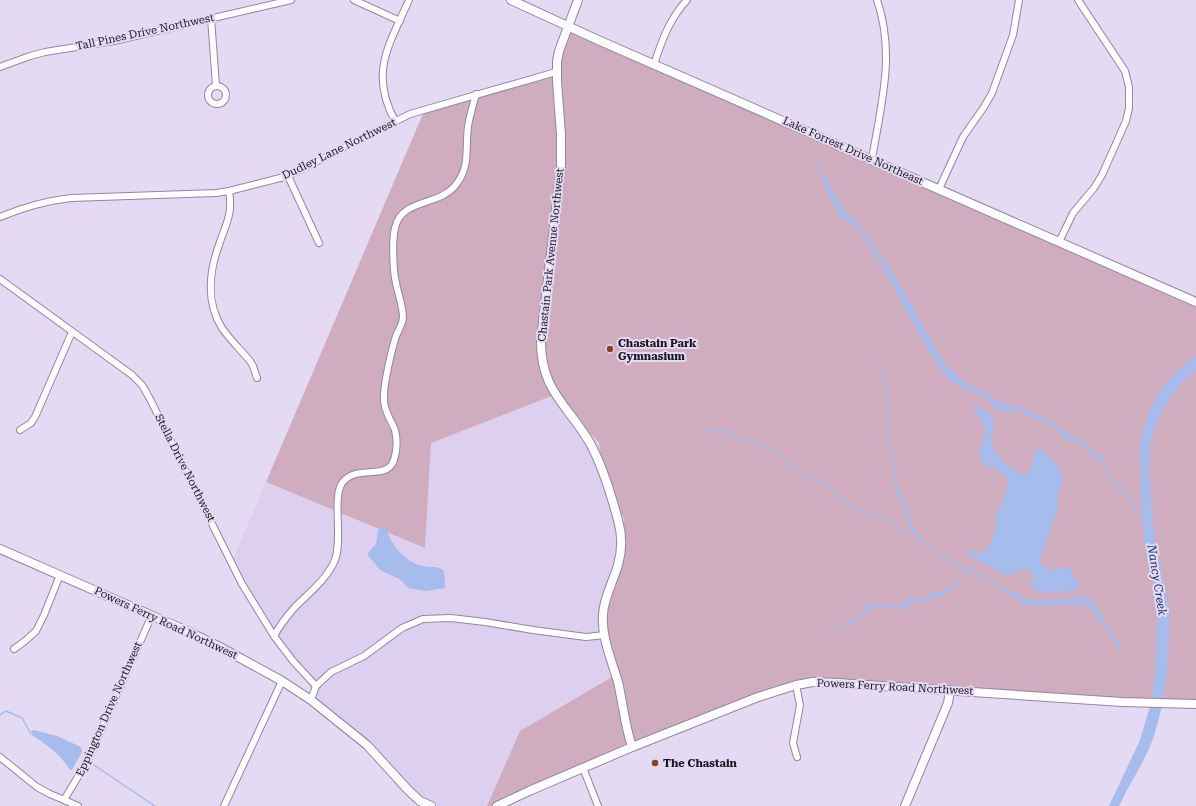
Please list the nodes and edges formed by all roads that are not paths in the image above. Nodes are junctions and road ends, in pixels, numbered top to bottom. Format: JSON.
{"nodes":[{"id":1,"x":291,"y":0,"type":"edge"},
{"id":2,"x":354,"y":0,"type":"edge"},
{"id":3,"x":409,"y":0,"type":"edge"},
{"id":4,"x":511,"y":0,"type":"edge"},
{"id":5,"x":578,"y":0,"type":"edge"},
{"id":6,"x":687,"y":0,"type":"edge"},
{"id":7,"x":877,"y":0,"type":"edge"},
{"id":8,"x":1019,"y":0,"type":"edge"},
{"id":9,"x":1078,"y":0,"type":"edge"},
{"id":10,"x":211,"y":18,"type":"junction"},
{"id":11,"x":400,"y":21,"type":"junction"},
{"id":12,"x":568,"y":26,"type":"junction"},
{"id":13,"x":654,"y":65,"type":"junction"},
{"id":14,"x":0,"y":67,"type":"edge"},
{"id":15,"x":556,"y":72,"type":"junction"},
{"id":16,"x":216,"y":86,"type":"dead end"},
{"id":17,"x":476,"y":94,"type":"junction"},
{"id":18,"x":395,"y":121,"type":"junction"},
{"id":19,"x":870,"y":159,"type":"junction"},
{"id":20,"x":288,"y":176,"type":"junction"},
{"id":21,"x":939,"y":189,"type":"junction"},
{"id":22,"x":229,"y":191,"type":"junction"},
{"id":23,"x":0,"y":217,"type":"edge"},
{"id":24,"x":1059,"y":242,"type":"junction"},
{"id":25,"x":319,"y":243,"type":"dead end"},
{"id":26,"x":0,"y":279,"type":"edge"},
{"id":27,"x":1196,"y":302,"type":"edge"},
{"id":28,"x":72,"y":332,"type":"junction"},
{"id":29,"x":257,"y":378,"type":"dead end"},
{"id":30,"x":20,"y":430,"type":"dead end"},
{"id":31,"x":0,"y":549,"type":"edge"},
{"id":32,"x":60,"y":575,"type":"junction"},
{"id":33,"x":152,"y":615,"type":"junction"},
{"id":34,"x":605,"y":635,"type":"junction"},
{"id":35,"x":274,"y":636,"type":"junction"},
{"id":36,"x":14,"y":649,"type":"dead end"},
{"id":37,"x":282,"y":681,"type":"junction"},
{"id":38,"x":796,"y":685,"type":"junction"},
{"id":39,"x":316,"y":686,"type":"junction"},
{"id":40,"x":950,"y":690,"type":"junction"},
{"id":41,"x":310,"y":700,"type":"junction"},
{"id":42,"x":1196,"y":704,"type":"edge"},
{"id":43,"x":632,"y":747,"type":"junction"},
{"id":44,"x":0,"y":757,"type":"edge"},
{"id":45,"x":797,"y":757,"type":"dead end"},
{"id":46,"x":582,"y":768,"type":"junction"},
{"id":47,"x":64,"y":800,"type":"junction"},
{"id":48,"x":78,"y":806,"type":"edge"},
{"id":49,"x":224,"y":806,"type":"edge"},
{"id":50,"x":431,"y":806,"type":"edge"},
{"id":51,"x":497,"y":806,"type":"edge"},
{"id":52,"x":598,"y":806,"type":"edge"},
{"id":53,"x":905,"y":806,"type":"edge"}],
"edges":[{"from":1,"to":10,"type":"street","name":"Tall Pines Drive Northwest"},
{"from":2,"to":11,"type":"street"},
{"from":3,"to":11,"type":"street"},
{"from":4,"to":12,"type":"street","name":"Lake Forrest Drive Northeast"},
{"from":5,"to":12,"type":"street","name":"Chastain Park Avenue Northwest"},
{"from":6,"to":13,"type":"street"},
{"from":7,"to":19,"type":"street"},
{"from":8,"to":21,"type":"street"},
{"from":9,"to":24,"type":"street"},
{"from":10,"to":14,"type":"street","name":"Tall Pines Drive Northwest"},
{"from":10,"to":16,"type":"street"},
{"from":11,"to":18,"type":"street"},
{"from":12,"to":13,"type":"street","name":"Lake Forrest Drive Northeast"},
{"from":12,"to":15,"type":"street","name":"Chastain Park Avenue Northwest"},
{"from":13,"to":19,"type":"street","name":"Lake Forrest Drive Northeast"},
{"from":15,"to":17,"type":"street","name":"Dudley Lane Northwest"},
{"from":15,"to":34,"type":"street","name":"Chastain Park Avenue Northwest"},
{"from":17,"to":18,"type":"street","name":"Dudley Lane Northwest"},
{"from":17,"to":35,"type":"street"},
{"from":18,"to":20,"type":"street","name":"Dudley Lane Northwest"},
{"from":19,"to":21,"type":"street","name":"Lake Forrest Drive Northeast"},
{"from":20,"to":22,"type":"street","name":"Dudley Lane Northwest"},
{"from":20,"to":25,"type":"street"},
{"from":21,"to":24,"type":"street","name":"Lake Forrest Drive Northeast"},
{"from":22,"to":23,"type":"street","name":"Dudley Lane Northwest"},
{"from":22,"to":29,"type":"street"},
{"from":24,"to":27,"type":"street","name":"Lake Forrest Drive Northeast"},
{"from":26,"to":28,"type":"street","name":"Stella Drive Northwest"},
{"from":28,"to":30,"type":"street"},
{"from":28,"to":35,"type":"street","name":"Stella Drive Northwest"},
{"from":31,"to":32,"type":"street","name":"Powers Ferry Road Northwest"},
{"from":32,"to":33,"type":"street","name":"Powers Ferry Road Northwest"},
{"from":32,"to":36,"type":"street"},
{"from":33,"to":37,"type":"street","name":"Powers Ferry Road Northwest"},
{"from":33,"to":47,"type":"street","name":"Eppington Drive Northwest"},
{"from":34,"to":39,"type":"street"},
{"from":34,"to":43,"type":"street","name":"Chastain Park Avenue Northwest"},
{"from":35,"to":39,"type":"street","name":"Stella Drive Northwest"},
{"from":37,"to":41,"type":"street","name":"Powers Ferry Road Northwest"},
{"from":37,"to":49,"type":"street"},
{"from":38,"to":40,"type":"street","name":"Powers Ferry Road Northwest"},
{"from":38,"to":43,"type":"street","name":"Powers Ferry Road Northwest"},
{"from":38,"to":45,"type":"street"},
{"from":39,"to":41,"type":"street"},
{"from":40,"to":42,"type":"street","name":"Powers Ferry Road Northwest"},
{"from":40,"to":53,"type":"street"},
{"from":41,"to":50,"type":"street","name":"Powers Ferry Road Northwest"},
{"from":43,"to":46,"type":"street","name":"Powers Ferry Road Northwest"},
{"from":44,"to":47,"type":"street"},
{"from":46,"to":51,"type":"street","name":"Powers Ferry Road Northwest"},
{"from":46,"to":52,"type":"street"},
{"from":47,"to":48,"type":"street"}]}
